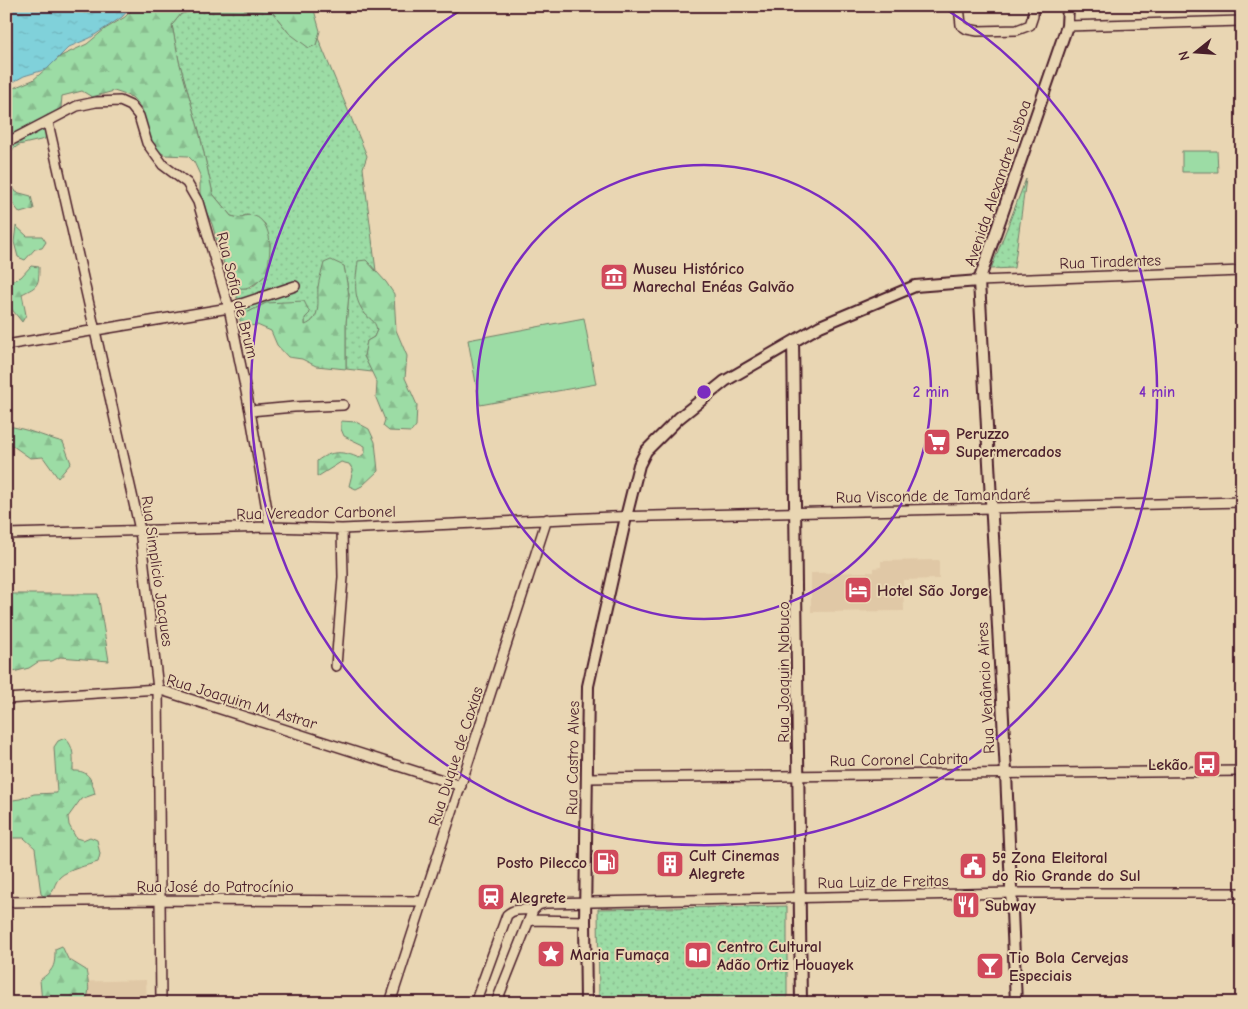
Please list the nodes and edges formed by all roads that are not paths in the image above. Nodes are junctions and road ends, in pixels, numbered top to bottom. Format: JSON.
{"nodes":[{"id":1,"x":958,"y":6,"type":"edge"},
{"id":2,"x":1033,"y":6,"type":"edge"},
{"id":3,"x":1068,"y":6,"type":"edge"},
{"id":4,"x":1242,"y":21,"type":"edge"},
{"id":5,"x":1067,"y":26,"type":"junction"},
{"id":6,"x":48,"y":122,"type":"junction"},
{"id":7,"x":6,"y":143,"type":"edge"},
{"id":8,"x":1242,"y":271,"type":"edge"},
{"id":9,"x":979,"y":281,"type":"junction"},
{"id":10,"x":296,"y":286,"type":"dead end"},
{"id":11,"x":229,"y":308,"type":"junction"},
{"id":12,"x":95,"y":329,"type":"junction"},
{"id":13,"x":793,"y":342,"type":"junction"},
{"id":14,"x":6,"y":345,"type":"edge"},
{"id":15,"x":342,"y":405,"type":"dead end"},
{"id":16,"x":250,"y":411,"type":"junction"},
{"id":17,"x":1242,"y":502,"type":"edge"},
{"id":18,"x":990,"y":509,"type":"junction"},
{"id":19,"x":797,"y":513,"type":"junction"},
{"id":20,"x":626,"y":517,"type":"junction"},
{"id":21,"x":547,"y":519,"type":"junction"},
{"id":22,"x":270,"y":527,"type":"junction"},
{"id":23,"x":342,"y":529,"type":"junction"},
{"id":24,"x":140,"y":530,"type":"junction"},
{"id":25,"x":6,"y":534,"type":"edge"},
{"id":26,"x":336,"y":666,"type":"dead end"},
{"id":27,"x":158,"y":690,"type":"junction"},
{"id":28,"x":6,"y":699,"type":"edge"},
{"id":29,"x":1242,"y":771,"type":"edge"},
{"id":30,"x":1006,"y":772,"type":"junction"},
{"id":31,"x":798,"y":776,"type":"junction"},
{"id":32,"x":587,"y":778,"type":"junction"},
{"id":33,"x":461,"y":786,"type":"junction"},
{"id":34,"x":1011,"y":893,"type":"junction"},
{"id":35,"x":1242,"y":894,"type":"edge"},
{"id":36,"x":801,"y":898,"type":"junction"},
{"id":37,"x":160,"y":900,"type":"junction"},
{"id":38,"x":423,"y":901,"type":"junction"},
{"id":39,"x":6,"y":902,"type":"edge"},
{"id":40,"x":585,"y":902,"type":"junction"},
{"id":41,"x":534,"y":910,"type":"junction"},
{"id":42,"x":531,"y":920,"type":"junction"},
{"id":43,"x":585,"y":921,"type":"junction"},
{"id":44,"x":161,"y":1003,"type":"edge"},
{"id":45,"x":390,"y":1003,"type":"edge"},
{"id":46,"x":475,"y":1003,"type":"edge"},
{"id":47,"x":496,"y":1003,"type":"edge"},
{"id":48,"x":586,"y":1003,"type":"edge"},
{"id":49,"x":801,"y":1003,"type":"edge"},
{"id":50,"x":1016,"y":1003,"type":"edge"}],
"edges":[{"from":1,"to":2,"type":"street"},
{"from":3,"to":5,"type":"street","name":"Avenida Alexandre Lisboa"},
{"from":4,"to":5,"type":"street"},
{"from":5,"to":9,"type":"street","name":"Avenida Alexandre Lisboa"},
{"from":6,"to":7,"type":"street"},
{"from":6,"to":11,"type":"street","name":"Rua Sofia de Brum"},
{"from":6,"to":12,"type":"street","name":"Rua Simplicio Jacques"},
{"from":8,"to":9,"type":"street","name":"Rua Tiradentes"},
{"from":9,"to":13,"type":"street","name":"Avenida Alexandre Lisboa"},
{"from":9,"to":18,"type":"street","name":"Rua Venâncio Aires"},
{"from":10,"to":11,"type":"street"},
{"from":11,"to":12,"type":"street"},
{"from":11,"to":16,"type":"street","name":"Rua Sofia de Brum"},
{"from":12,"to":14,"type":"street"},
{"from":12,"to":24,"type":"street","name":"Rua Simplicio Jacques"},
{"from":13,"to":19,"type":"street","name":"Rua Joaquin Nabuco"},
{"from":13,"to":20,"type":"street","name":"Avenida Alexandre Lisboa"},
{"from":15,"to":16,"type":"street"},
{"from":16,"to":22,"type":"street","name":"Rua Sofia de Brum"},
{"from":17,"to":18,"type":"street","name":"Rua Visconde de Tamandaré"},
{"from":18,"to":19,"type":"street","name":"Rua Visconde de Tamandaré"},
{"from":18,"to":30,"type":"street","name":"Rua Venâncio Aires"},
{"from":19,"to":20,"type":"street","name":"Rua Visconde de Tamandaré"},
{"from":19,"to":31,"type":"street","name":"Rua Joaquin Nabuco"},
{"from":20,"to":21,"type":"street","name":"Rua Vereador Carbonel"},
{"from":20,"to":32,"type":"street","name":"Rua Castro Alves"},
{"from":21,"to":23,"type":"street","name":"Rua Vereador Carbonel"},
{"from":21,"to":33,"type":"street","name":"Rua Duque de Caxias"},
{"from":22,"to":23,"type":"street","name":"Rua Vereador Carbonel"},
{"from":22,"to":24,"type":"street","name":"Rua Vereador Carbonel"},
{"from":23,"to":26,"type":"street"},
{"from":24,"to":25,"type":"street","name":"Rua Vereador Carbonel"},
{"from":24,"to":27,"type":"street","name":"Rua Simplicio Jacques"},
{"from":27,"to":28,"type":"street","name":"Rua Joaquim M. Astrar"},
{"from":27,"to":33,"type":"street","name":"Rua Joaquim M. Astrar"},
{"from":27,"to":37,"type":"street","name":"Rua Simplicio Jacques"},
{"from":29,"to":30,"type":"street","name":"Rua Coronel Cabrita"},
{"from":30,"to":31,"type":"street","name":"Rua Coronel Cabrita"},
{"from":30,"to":34,"type":"street","name":"Rua Venâncio Aires"},
{"from":31,"to":32,"type":"street","name":"Rua Coronel Cabrita"},
{"from":31,"to":36,"type":"street","name":"Rua Joaquin Nabuco"},
{"from":32,"to":40,"type":"street","name":"Rua Castro Alves"},
{"from":33,"to":38,"type":"street","name":"Rua Duque de Caxias"},
{"from":34,"to":35,"type":"street","name":"Rua Luiz de Freitas"},
{"from":34,"to":36,"type":"street","name":"Rua Luiz de Freitas"},
{"from":34,"to":50,"type":"street","name":"Rua Venâncio Aires"},
{"from":36,"to":40,"type":"street","name":"Rua Luiz de Freitas"},
{"from":36,"to":49,"type":"street","name":"Rua Joaquin Nabuco"},
{"from":37,"to":38,"type":"street","name":"Rua José do Patrocínio"},
{"from":37,"to":39,"type":"street","name":"Rua José do Patrocínio"},
{"from":37,"to":44,"type":"street","name":"Rua Simplicio Jacques"},
{"from":38,"to":45,"type":"street","name":"Rua Duque de Caxias"},
{"from":40,"to":41,"type":"street","name":"Rua Luiz de Freitas"},
{"from":40,"to":43,"type":"street","name":"Rua Castro Alves"},
{"from":41,"to":42,"type":"street"},
{"from":41,"to":46,"type":"street","name":"Rua Luiz de Freitas"},
{"from":42,"to":43,"type":"street"},
{"from":42,"to":47,"type":"street"},
{"from":43,"to":48,"type":"street","name":"Rua Castro Alves"}]}
